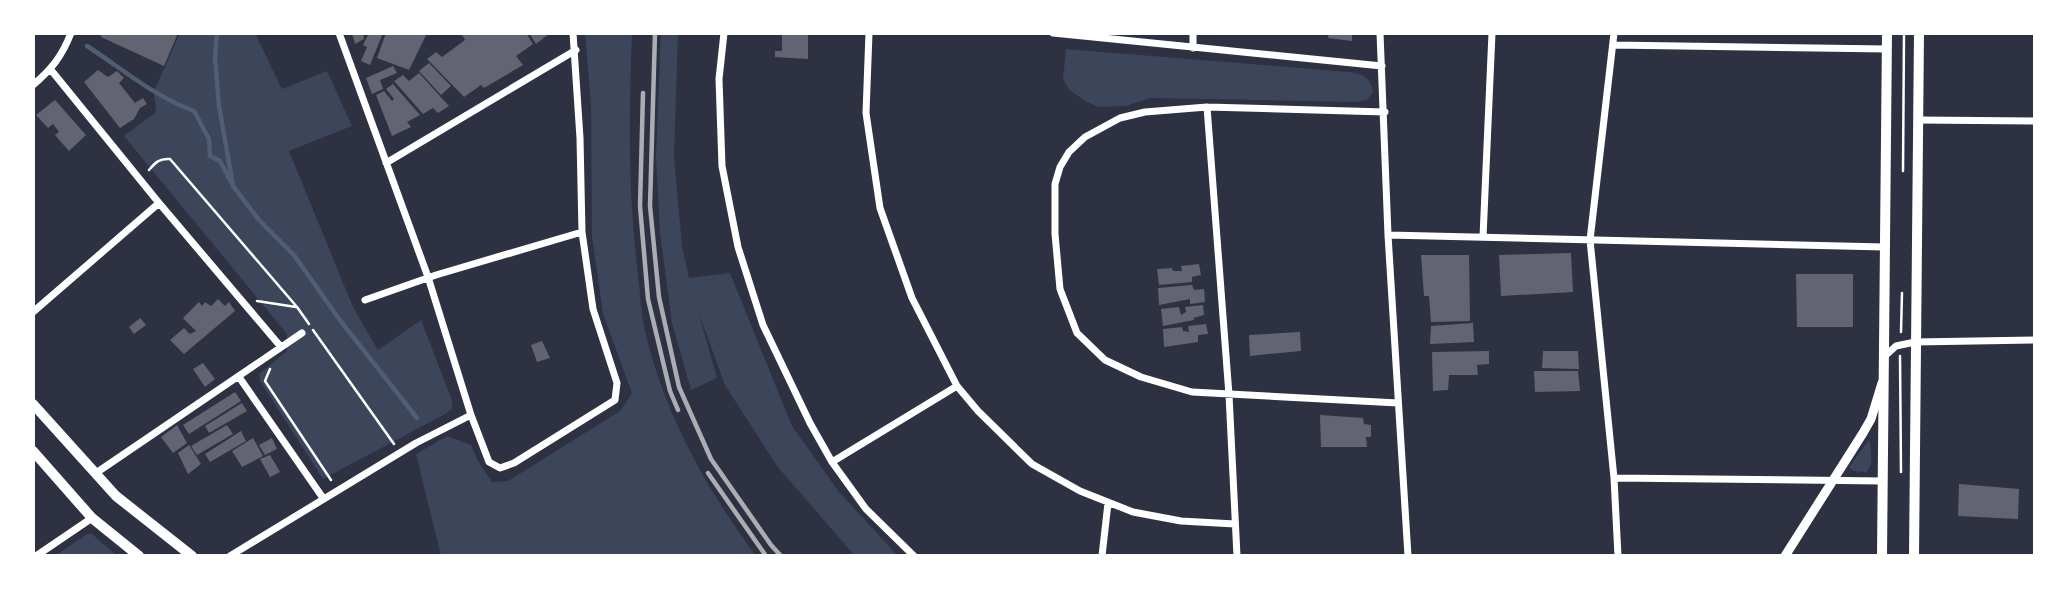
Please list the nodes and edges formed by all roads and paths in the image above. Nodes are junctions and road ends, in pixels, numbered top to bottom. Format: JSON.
{"nodes":[{"id":1,"x":71,"y":33,"type":"edge"},
{"id":2,"x":339,"y":33,"type":"edge"},
{"id":3,"x":573,"y":33,"type":"edge"},
{"id":4,"x":724,"y":33,"type":"edge"},
{"id":5,"x":869,"y":33,"type":"edge"},
{"id":6,"x":1053,"y":33,"type":"edge"},
{"id":7,"x":1193,"y":33,"type":"edge"},
{"id":8,"x":1380,"y":33,"type":"edge"},
{"id":9,"x":1492,"y":33,"type":"edge"},
{"id":10,"x":1614,"y":33,"type":"edge"},
{"id":11,"x":1887,"y":33,"type":"edge"},
{"id":12,"x":1904,"y":33,"type":"edge"},
{"id":13,"x":1919,"y":33,"type":"edge"},
{"id":14,"x":1612,"y":45,"type":"junction"},
{"id":15,"x":1193,"y":48,"type":"junction"},
{"id":16,"x":1887,"y":49,"type":"junction"},
{"id":17,"x":576,"y":50,"type":"junction"},
{"id":18,"x":1382,"y":66,"type":"junction"},
{"id":19,"x":51,"y":70,"type":"junction"},
{"id":20,"x":33,"y":85,"type":"edge"},
{"id":21,"x":1207,"y":107,"type":"junction"},
{"id":22,"x":1385,"y":112,"type":"junction"},
{"id":23,"x":1918,"y":120,"type":"junction"},
{"id":24,"x":2035,"y":121,"type":"edge"},
{"id":25,"x":386,"y":163,"type":"junction"},
{"id":26,"x":148,"y":171,"type":"dead end"},
{"id":27,"x":1903,"y":178,"type":"dead end"},
{"id":28,"x":159,"y":203,"type":"junction"},
{"id":29,"x":582,"y":232,"type":"junction"},
{"id":30,"x":1388,"y":235,"type":"junction"},
{"id":31,"x":1483,"y":237,"type":"junction"},
{"id":32,"x":1590,"y":240,"type":"junction"},
{"id":33,"x":1884,"y":247,"type":"junction"},
{"id":34,"x":428,"y":277,"type":"junction"},
{"id":35,"x":1903,"y":286,"type":"dead end"},
{"id":36,"x":365,"y":300,"type":"dead end"},
{"id":37,"x":33,"y":312,"type":"edge"},
{"id":38,"x":315,"y":332,"type":"junction"},
{"id":39,"x":304,"y":336,"type":"joint"},
{"id":40,"x":2035,"y":340,"type":"edge"},
{"id":41,"x":1915,"y":342,"type":"junction"},
{"id":42,"x":1901,"y":344,"type":"junction"},
{"id":43,"x":281,"y":347,"type":"junction"},
{"id":44,"x":1885,"y":356,"type":"junction"},
{"id":45,"x":271,"y":367,"type":"dead end"},
{"id":46,"x":239,"y":377,"type":"junction"},
{"id":47,"x":1884,"y":378,"type":"junction"},
{"id":48,"x":957,"y":386,"type":"junction"},
{"id":49,"x":1229,"y":395,"type":"junction"},
{"id":50,"x":1398,"y":403,"type":"junction"},
{"id":51,"x":33,"y":404,"type":"edge"},
{"id":52,"x":471,"y":415,"type":"junction"},
{"id":53,"x":394,"y":444,"type":"dead end"},
{"id":54,"x":33,"y":451,"type":"edge"},
{"id":55,"x":832,"y":462,"type":"junction"},
{"id":56,"x":96,"y":473,"type":"junction"},
{"id":57,"x":340,"y":474,"type":"dead end"},
{"id":58,"x":1614,"y":478,"type":"junction"},
{"id":59,"x":1831,"y":480,"type":"junction"},
{"id":60,"x":1883,"y":481,"type":"junction"},
{"id":61,"x":1901,"y":481,"type":"dead end"},
{"id":62,"x":323,"y":498,"type":"junction"},
{"id":63,"x":1108,"y":503,"type":"junction"},
{"id":64,"x":92,"y":518,"type":"junction"},
{"id":65,"x":1235,"y":524,"type":"junction"},
{"id":66,"x":36,"y":556,"type":"edge"},
{"id":67,"x":139,"y":556,"type":"edge"},
{"id":68,"x":191,"y":556,"type":"edge"},
{"id":69,"x":230,"y":556,"type":"edge"},
{"id":70,"x":914,"y":556,"type":"edge"},
{"id":71,"x":1102,"y":556,"type":"edge"},
{"id":72,"x":1237,"y":556,"type":"edge"},
{"id":73,"x":1408,"y":556,"type":"edge"},
{"id":74,"x":1618,"y":556,"type":"edge"},
{"id":75,"x":1785,"y":556,"type":"edge"},
{"id":76,"x":1882,"y":556,"type":"edge"},
{"id":77,"x":1914,"y":556,"type":"edge"}],
"edges":[{"from":1,"to":19,"type":"street"},
{"from":2,"to":25,"type":"street"},
{"from":3,"to":17,"type":"street"},
{"from":4,"to":55,"type":"street"},
{"from":5,"to":48,"type":"street"},
{"from":6,"to":15,"type":"street"},
{"from":7,"to":15,"type":"street"},
{"from":8,"to":18,"type":"street"},
{"from":9,"to":31,"type":"street"},
{"from":10,"to":14,"type":"street"},
{"from":11,"to":16,"type":"main road"},
{"from":12,"to":27,"type":"path"},
{"from":13,"to":23,"type":"main road"},
{"from":14,"to":16,"type":"street"},
{"from":14,"to":32,"type":"street"},
{"from":15,"to":18,"type":"street"},
{"from":16,"to":33,"type":"main road"},
{"from":17,"to":25,"type":"street"},
{"from":17,"to":29,"type":"street"},
{"from":18,"to":22,"type":"street"},
{"from":19,"to":20,"type":"street"},
{"from":19,"to":28,"type":"street"},
{"from":21,"to":22,"type":"street"},
{"from":21,"to":49,"type":"street"},
{"from":21,"to":49,"type":"street"},
{"from":22,"to":30,"type":"street"},
{"from":23,"to":24,"type":"street"},
{"from":23,"to":41,"type":"main road"},
{"from":25,"to":34,"type":"street"},
{"from":26,"to":38,"type":"path"},
{"from":28,"to":37,"type":"street"},
{"from":28,"to":43,"type":"street"},
{"from":29,"to":34,"type":"street"},
{"from":29,"to":52,"type":"street"},
{"from":30,"to":31,"type":"street"},
{"from":30,"to":50,"type":"street"},
{"from":31,"to":32,"type":"street"},
{"from":32,"to":33,"type":"street"},
{"from":32,"to":58,"type":"street"},
{"from":33,"to":44,"type":"main road"},
{"from":34,"to":36,"type":"street"},
{"from":34,"to":52,"type":"street"},
{"from":35,"to":42,"type":"path"},
{"from":38,"to":39,"type":"path"},
{"from":38,"to":53,"type":"path"},
{"from":39,"to":43,"type":"street"},
{"from":40,"to":41,"type":"street"},
{"from":41,"to":42,"type":"street"},
{"from":41,"to":77,"type":"main road"},
{"from":42,"to":44,"type":"street"},
{"from":42,"to":61,"type":"path"},
{"from":43,"to":46,"type":"street"},
{"from":44,"to":47,"type":"main road"},
{"from":45,"to":57,"type":"path"},
{"from":46,"to":56,"type":"street"},
{"from":46,"to":62,"type":"street"},
{"from":47,"to":59,"type":"street"},
{"from":47,"to":60,"type":"main road"},
{"from":48,"to":55,"type":"street"},
{"from":48,"to":63,"type":"street"},
{"from":49,"to":50,"type":"street"},
{"from":49,"to":65,"type":"street"},
{"from":50,"to":73,"type":"street"},
{"from":51,"to":56,"type":"main road"},
{"from":52,"to":62,"type":"street"},
{"from":54,"to":64,"type":"main road"},
{"from":55,"to":70,"type":"street"},
{"from":56,"to":68,"type":"main road"},
{"from":58,"to":59,"type":"street"},
{"from":58,"to":74,"type":"street"},
{"from":59,"to":60,"type":"street"},
{"from":59,"to":75,"type":"street"},
{"from":60,"to":76,"type":"main road"},
{"from":62,"to":69,"type":"street"},
{"from":63,"to":65,"type":"street"},
{"from":63,"to":71,"type":"street"},
{"from":64,"to":66,"type":"street"},
{"from":64,"to":67,"type":"main road"},
{"from":65,"to":72,"type":"street"}]}
